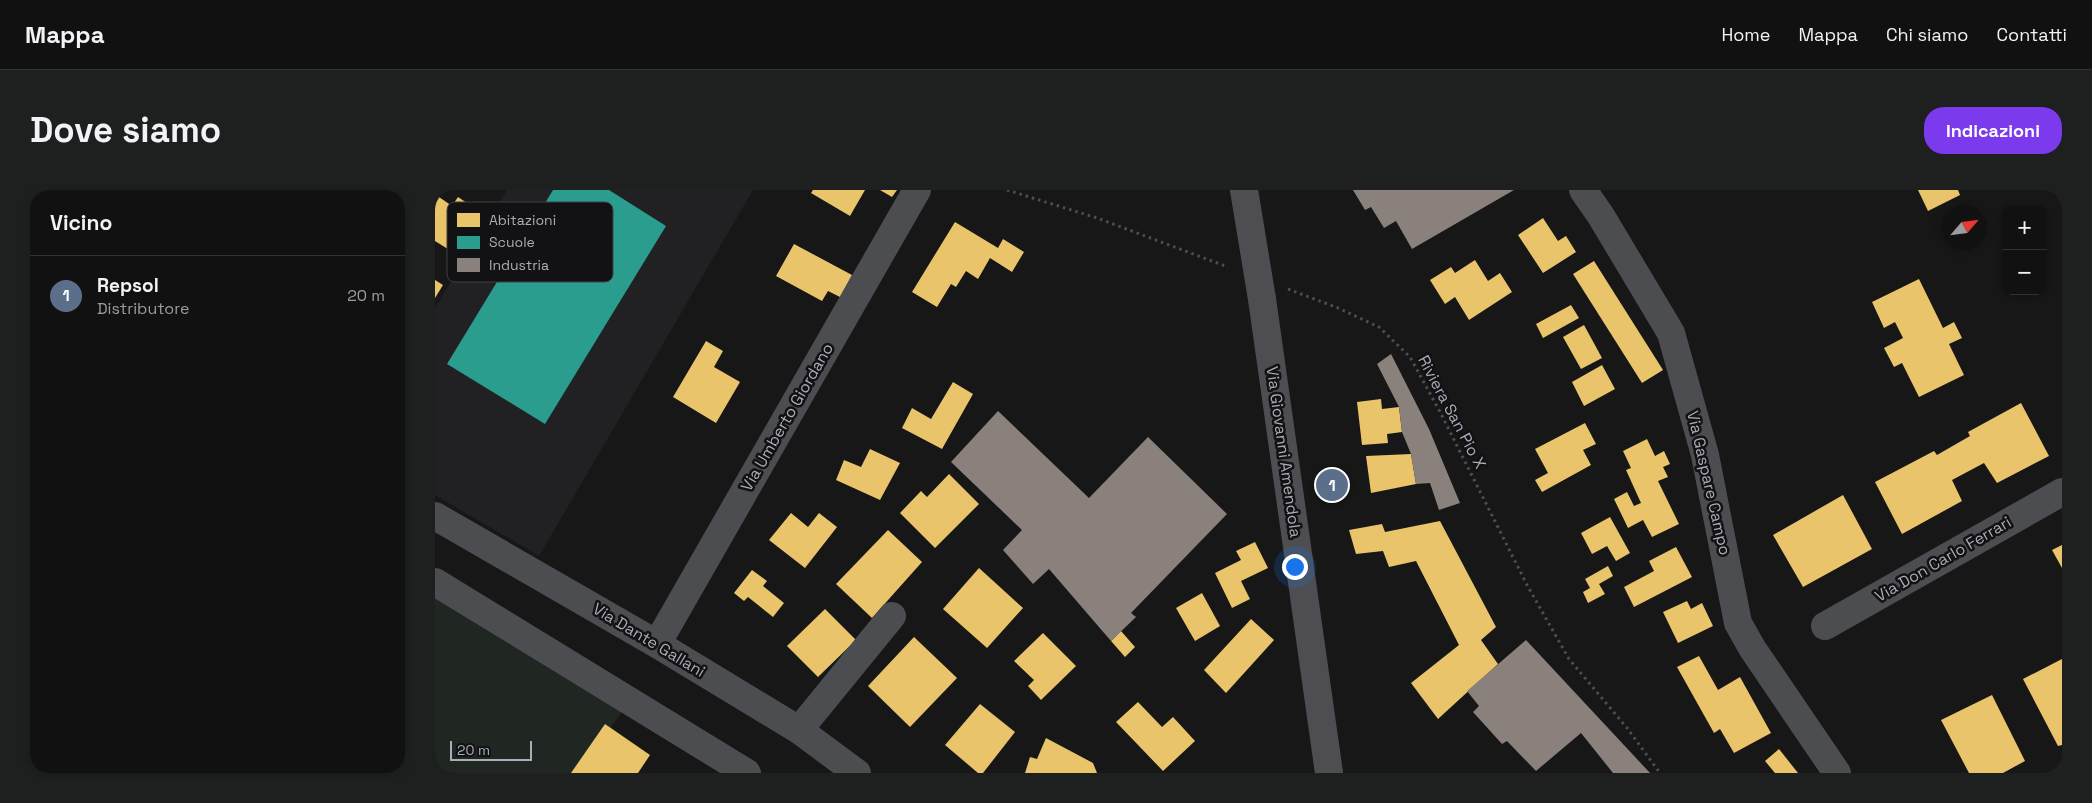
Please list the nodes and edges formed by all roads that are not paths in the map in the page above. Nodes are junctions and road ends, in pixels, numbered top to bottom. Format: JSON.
{"nodes":[{"id":1,"x":917,"y":190,"type":"edge"},
{"id":2,"x":1244,"y":190,"type":"edge"},
{"id":3,"x":1583,"y":190,"type":"edge"},
{"id":4,"x":2062,"y":492,"type":"edge"},
{"id":5,"x":435,"y":516,"type":"edge"},
{"id":6,"x":435,"y":582,"type":"edge"},
{"id":7,"x":892,"y":616,"type":"dead end"},
{"id":8,"x":1825,"y":626,"type":"dead end"},
{"id":9,"x":657,"y":644,"type":"junction"},
{"id":10,"x":799,"y":730,"type":"junction"},
{"id":11,"x":747,"y":773,"type":"edge"},
{"id":12,"x":857,"y":773,"type":"edge"},
{"id":13,"x":1329,"y":773,"type":"edge"},
{"id":14,"x":1837,"y":773,"type":"edge"}],
"edges":[{"from":1,"to":9,"type":"street","name":"Via Umberto Giordano"},
{"from":2,"to":13,"type":"main road","name":"Via Giovanni Amendola","bridge":true},
{"from":3,"to":14,"type":"street","name":"Via Gaspare Campo"},
{"from":4,"to":8,"type":"street","name":"Via Don Carlo Ferrari"},
{"from":5,"to":9,"type":"street","name":"Via Dante Gallani"},
{"from":6,"to":11,"type":"street"},
{"from":7,"to":10,"type":"street"},
{"from":9,"to":10,"type":"street","name":"Via Dante Gallani"},
{"from":10,"to":12,"type":"street","name":"Via Dante Gallani"}]}
